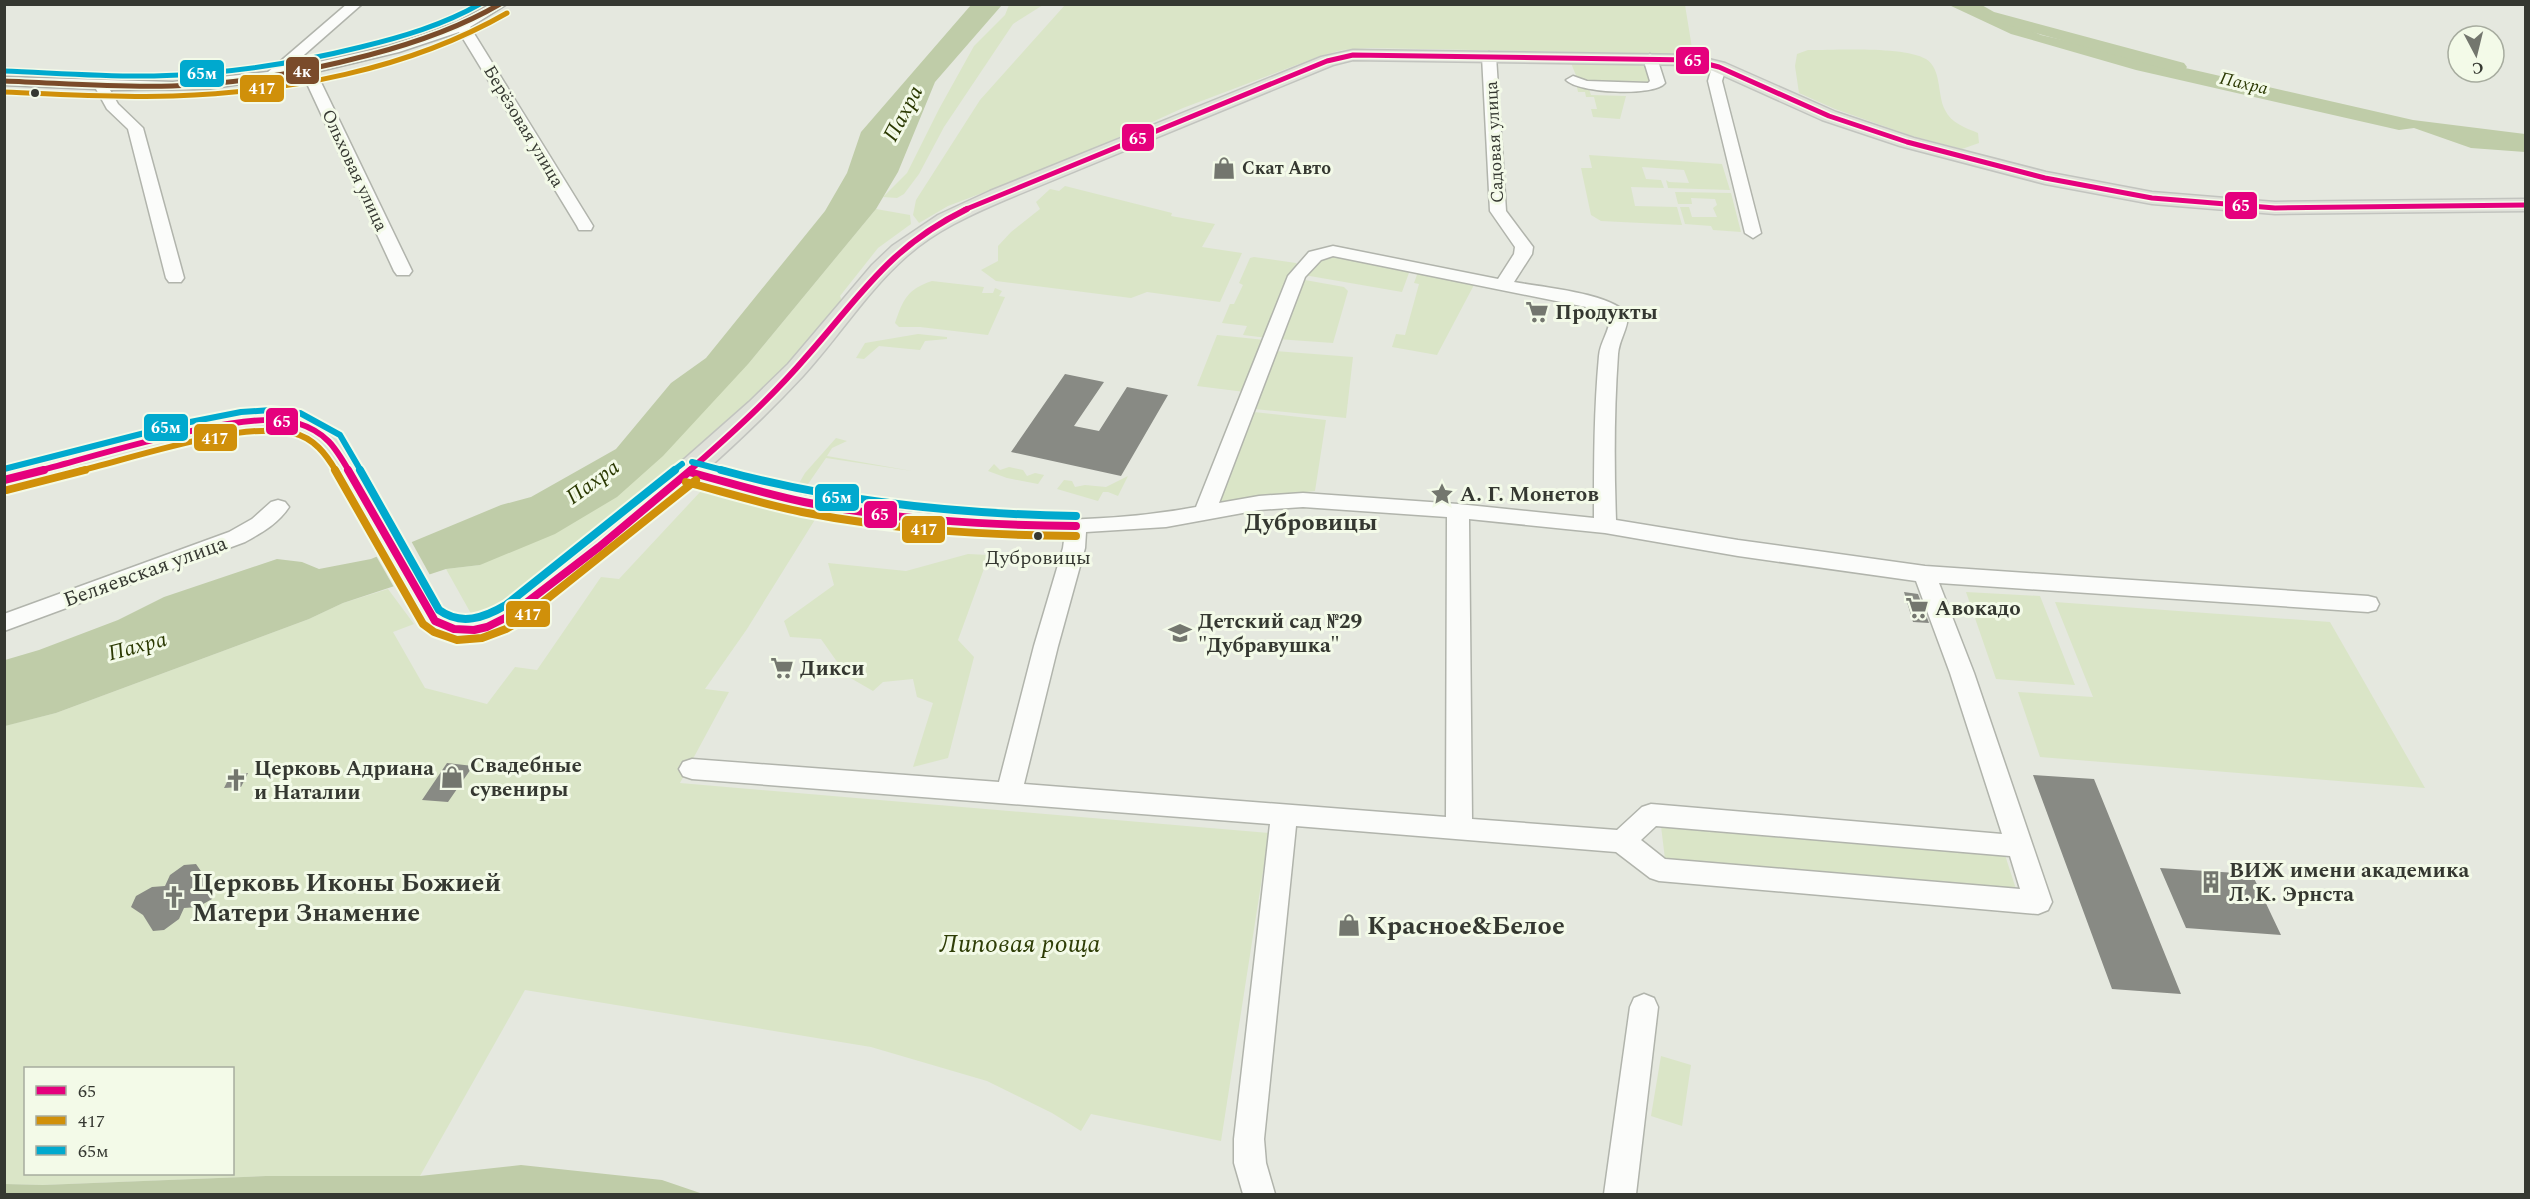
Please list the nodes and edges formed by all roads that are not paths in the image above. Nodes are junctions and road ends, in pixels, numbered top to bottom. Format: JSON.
{"nodes":[{"id":1,"x":356,"y":4,"type":"edge"},
{"id":2,"x":501,"y":4,"type":"edge"},
{"id":3,"x":462,"y":26,"type":"junction"},
{"id":4,"x":1489,"y":56,"type":"junction"},
{"id":5,"x":1564,"y":57,"type":"junction"},
{"id":6,"x":1650,"y":58,"type":"junction"},
{"id":7,"x":1719,"y":67,"type":"junction"},
{"id":8,"x":307,"y":68,"type":"junction"},
{"id":9,"x":274,"y":74,"type":"junction"},
{"id":10,"x":4,"y":81,"type":"edge"},
{"id":11,"x":100,"y":84,"type":"junction"},
{"id":12,"x":2526,"y":205,"type":"edge"},
{"id":13,"x":585,"y":226,"type":"dead end"},
{"id":14,"x":1753,"y":233,"type":"dead end"},
{"id":15,"x":403,"y":271,"type":"dead end"},
{"id":16,"x":175,"y":278,"type":"dead end"},
{"id":17,"x":1503,"y":285,"type":"junction"},
{"id":18,"x":689,"y":472,"type":"junction"},
{"id":19,"x":4,"y":480,"type":"edge"},
{"id":20,"x":278,"y":507,"type":"dead end"},
{"id":21,"x":1458,"y":511,"type":"junction"},
{"id":22,"x":1204,"y":514,"type":"junction"},
{"id":23,"x":1076,"y":526,"type":"junction"},
{"id":24,"x":1605,"y":526,"type":"junction"},
{"id":25,"x":1925,"y":574,"type":"junction"},
{"id":26,"x":2368,"y":604,"type":"dead end"},
{"id":27,"x":4,"y":622,"type":"edge"},
{"id":28,"x":692,"y":769,"type":"dead end"},
{"id":29,"x":1009,"y":794,"type":"junction"},
{"id":30,"x":1284,"y":815,"type":"junction"},
{"id":31,"x":1459,"y":828,"type":"junction"},
{"id":32,"x":1622,"y":841,"type":"junction"},
{"id":33,"x":2019,"y":846,"type":"junction"},
{"id":34,"x":1644,"y":1007,"type":"dead end"},
{"id":35,"x":1259,"y":1194,"type":"edge"},
{"id":36,"x":1620,"y":1194,"type":"edge"}],
"edges":[{"from":1,"to":9,"type":"street"},
{"from":2,"to":3,"type":"street"},
{"from":3,"to":8,"type":"street"},
{"from":3,"to":13,"type":"street","name":"Берёзовая улица"},
{"from":4,"to":5,"type":"main road"},
{"from":4,"to":17,"type":"street","name":"Садовая улица"},
{"from":4,"to":18,"type":"main road"},
{"from":5,"to":6,"type":"main road"},
{"from":5,"to":6,"type":"street"},
{"from":6,"to":7,"type":"main road"},
{"from":7,"to":12,"type":"main road"},
{"from":7,"to":14,"type":"street"},
{"from":8,"to":9,"type":"street"},
{"from":8,"to":15,"type":"street","name":"Ольховая улица"},
{"from":9,"to":11,"type":"street"},
{"from":10,"to":11,"type":"street"},
{"from":11,"to":16,"type":"street"},
{"from":17,"to":22,"type":"street"},
{"from":17,"to":24,"type":"street"},
{"from":18,"to":19,"type":"main road"},
{"from":18,"to":23,"type":"street"},
{"from":20,"to":27,"type":"street","name":"Беляевская улица"},
{"from":21,"to":22,"type":"street"},
{"from":21,"to":24,"type":"street"},
{"from":21,"to":31,"type":"street"},
{"from":22,"to":23,"type":"street"},
{"from":23,"to":29,"type":"street"},
{"from":24,"to":25,"type":"street"},
{"from":25,"to":26,"type":"street"},
{"from":25,"to":33,"type":"street"},
{"from":28,"to":29,"type":"street"},
{"from":29,"to":30,"type":"street"},
{"from":30,"to":31,"type":"street"},
{"from":30,"to":35,"type":"street"},
{"from":31,"to":32,"type":"street"},
{"from":32,"to":33,"type":"street"},
{"from":32,"to":33,"type":"street"},
{"from":34,"to":36,"type":"street"}]}
